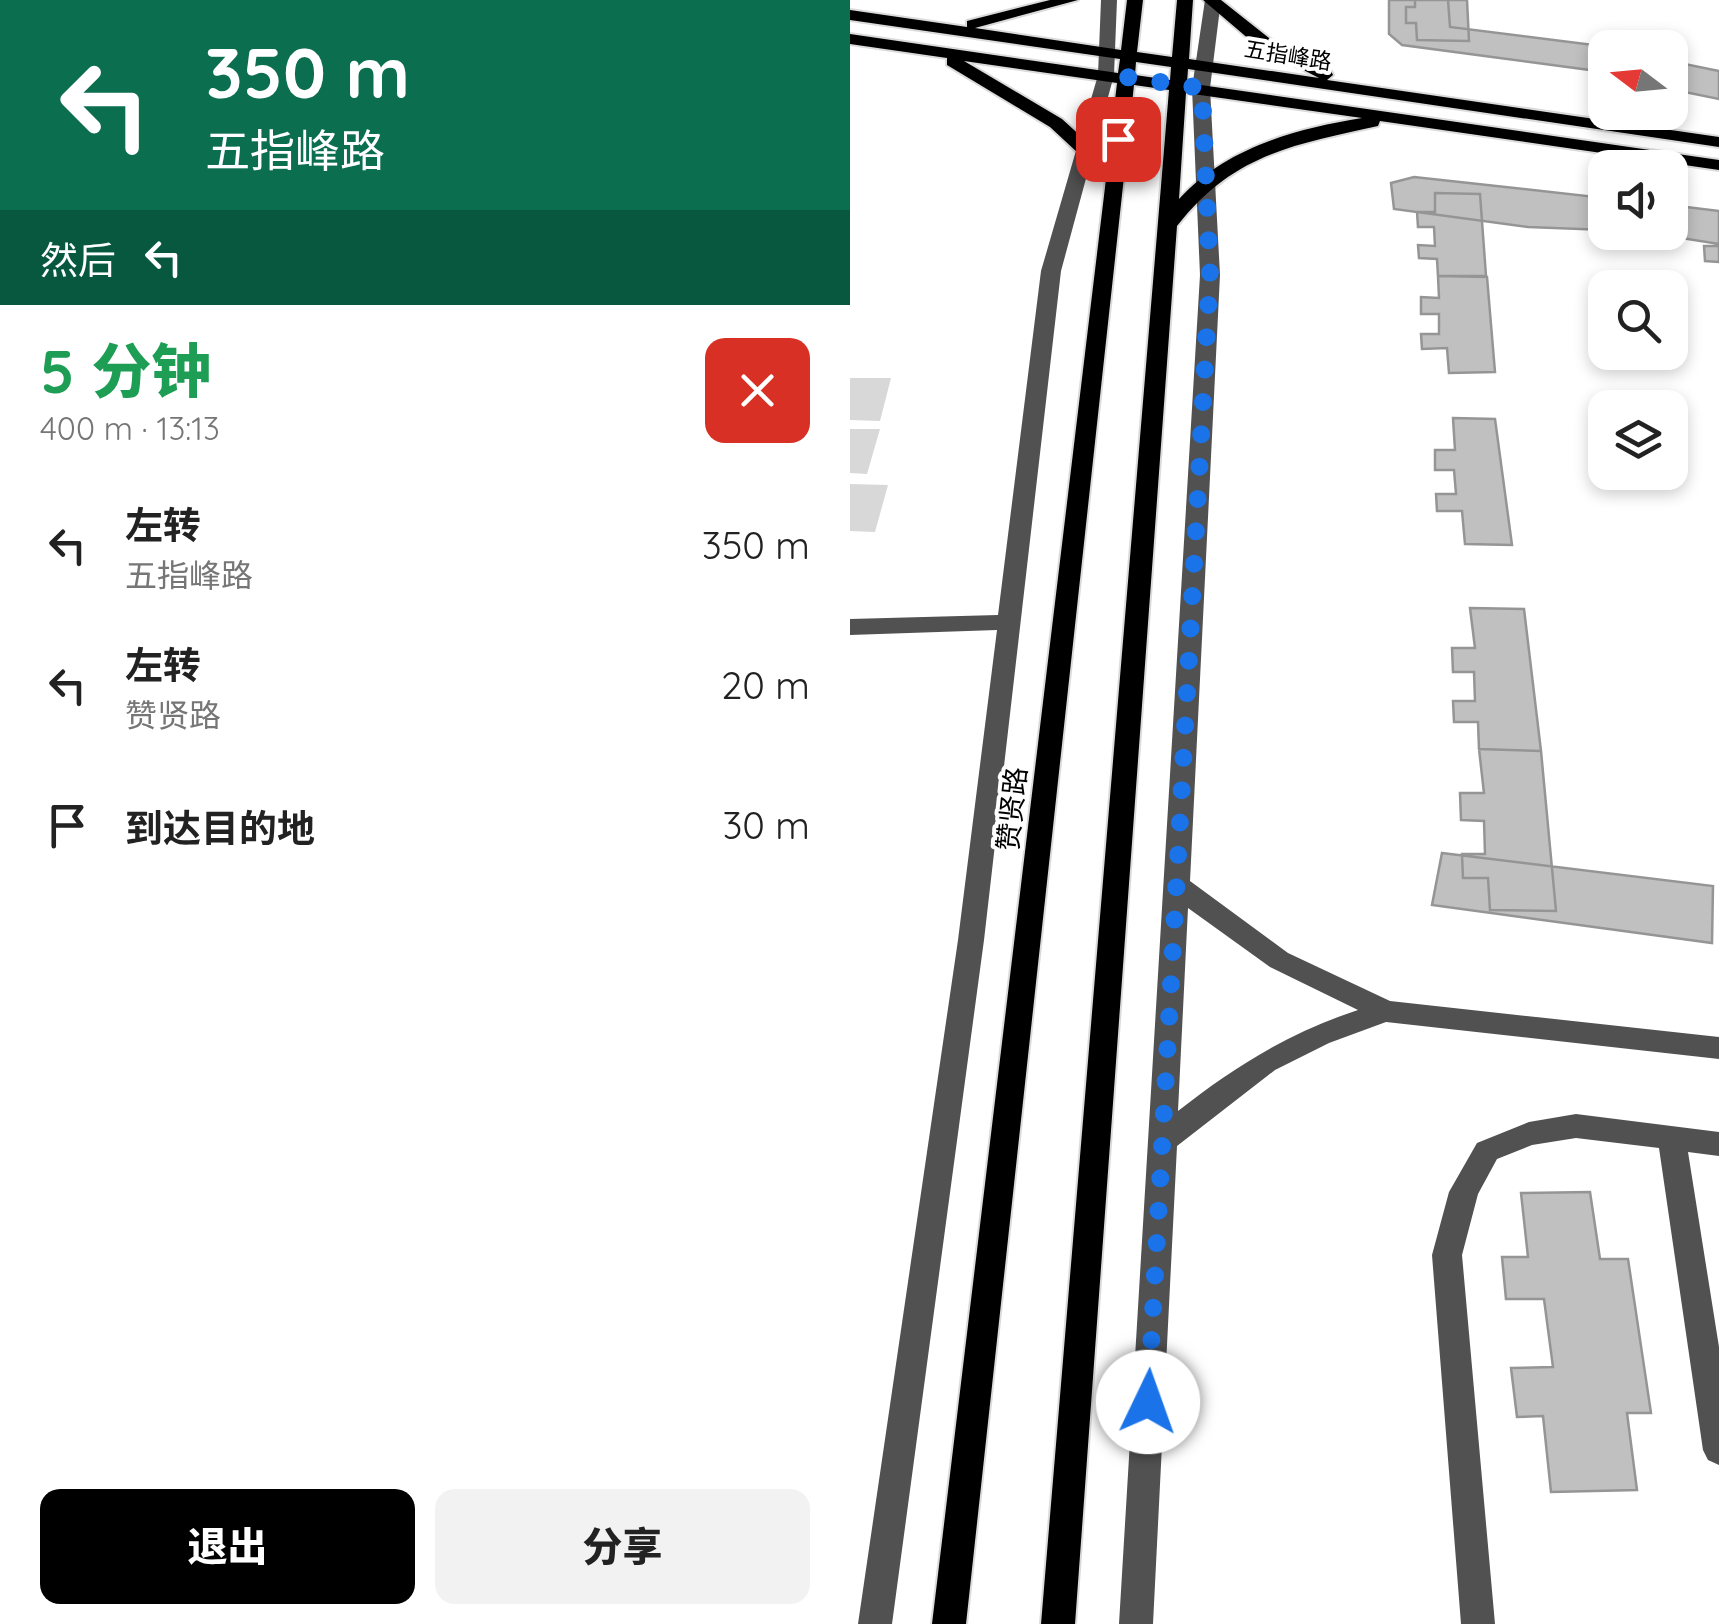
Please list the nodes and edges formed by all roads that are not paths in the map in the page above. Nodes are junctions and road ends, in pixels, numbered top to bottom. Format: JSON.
{"nodes":[{"id":1,"x":1070,"y":0,"type":"edge"},
{"id":2,"x":1108,"y":0,"type":"edge"},
{"id":3,"x":1135,"y":0,"type":"edge"},
{"id":4,"x":1185,"y":0,"type":"edge"},
{"id":5,"x":1212,"y":1,"type":"edge"},
{"id":6,"x":850,"y":15,"type":"edge"},
{"id":7,"x":940,"y":27,"type":"junction"},
{"id":8,"x":850,"y":39,"type":"edge"},
{"id":9,"x":930,"y":50,"type":"junction"},
{"id":10,"x":1117,"y":63,"type":"junction"},
{"id":11,"x":1191,"y":74,"type":"junction"},
{"id":12,"x":1357,"y":89,"type":"junction"},
{"id":13,"x":1406,"y":120,"type":"junction"},
{"id":14,"x":1719,"y":142,"type":"edge"},
{"id":15,"x":1088,"y":150,"type":"junction"},
{"id":16,"x":1719,"y":165,"type":"edge"},
{"id":17,"x":1114,"y":177,"type":"junction"},
{"id":18,"x":1205,"y":182,"type":"junction"},
{"id":19,"x":1169,"y":222,"type":"junction"},
{"id":20,"x":1008,"y":622,"type":"junction"},
{"id":21,"x":850,"y":627,"type":"edge"},
{"id":22,"x":1176,"y":885,"type":"junction"},
{"id":23,"x":1386,"y":1011,"type":"junction"},
{"id":24,"x":1719,"y":1048,"type":"edge"},
{"id":25,"x":1672,"y":1138,"type":"junction"},
{"id":26,"x":1161,"y":1142,"type":"junction"},
{"id":27,"x":1719,"y":1144,"type":"edge"},
{"id":28,"x":1719,"y":1450,"type":"edge"},
{"id":29,"x":875,"y":1624,"type":"edge"},
{"id":30,"x":950,"y":1624,"type":"edge"},
{"id":31,"x":1058,"y":1624,"type":"edge"},
{"id":32,"x":1136,"y":1624,"type":"edge"},
{"id":33,"x":1478,"y":1624,"type":"edge"}],
"edges":[{"from":1,"to":7,"type":"main road"},
{"from":2,"to":10,"type":"street"},
{"from":3,"to":10,"type":"main road","name":"赞贤路"},
{"from":4,"to":11,"type":"main road"},
{"from":5,"to":11,"type":"street"},
{"from":5,"to":12,"type":"main road"},
{"from":6,"to":7,"type":"main road","name":"五指峰路"},
{"from":7,"to":10,"type":"main road","name":"五指峰路"},
{"from":8,"to":9,"type":"main road","name":"五指峰路"},
{"from":9,"to":10,"type":"main road","name":"五指峰路"},
{"from":9,"to":15,"type":"main road"},
{"from":10,"to":11,"type":"main road","name":"五指峰路"},
{"from":10,"to":15,"type":"street"},
{"from":10,"to":17,"type":"main road","name":"赞贤路"},
{"from":11,"to":12,"type":"main road","name":"五指峰路"},
{"from":11,"to":13,"type":"main road","name":"五指峰路"},
{"from":11,"to":18,"type":"street"},
{"from":11,"to":19,"type":"main road"},
{"from":12,"to":14,"type":"main road","name":"五指峰路"},
{"from":13,"to":16,"type":"main road","name":"五指峰路"},
{"from":13,"to":18,"type":"main road"},
{"from":15,"to":17,"type":"main road"},
{"from":15,"to":20,"type":"street"},
{"from":17,"to":30,"type":"main road","name":"赞贤路"},
{"from":18,"to":19,"type":"main road"},
{"from":18,"to":22,"type":"street"},
{"from":19,"to":31,"type":"main road"},
{"from":20,"to":21,"type":"street"},
{"from":20,"to":29,"type":"street"},
{"from":22,"to":23,"type":"street"},
{"from":22,"to":26,"type":"street"},
{"from":23,"to":24,"type":"street"},
{"from":23,"to":26,"type":"street"},
{"from":25,"to":27,"type":"street"},
{"from":25,"to":28,"type":"street"},
{"from":25,"to":33,"type":"street"},
{"from":26,"to":32,"type":"street"}]}
